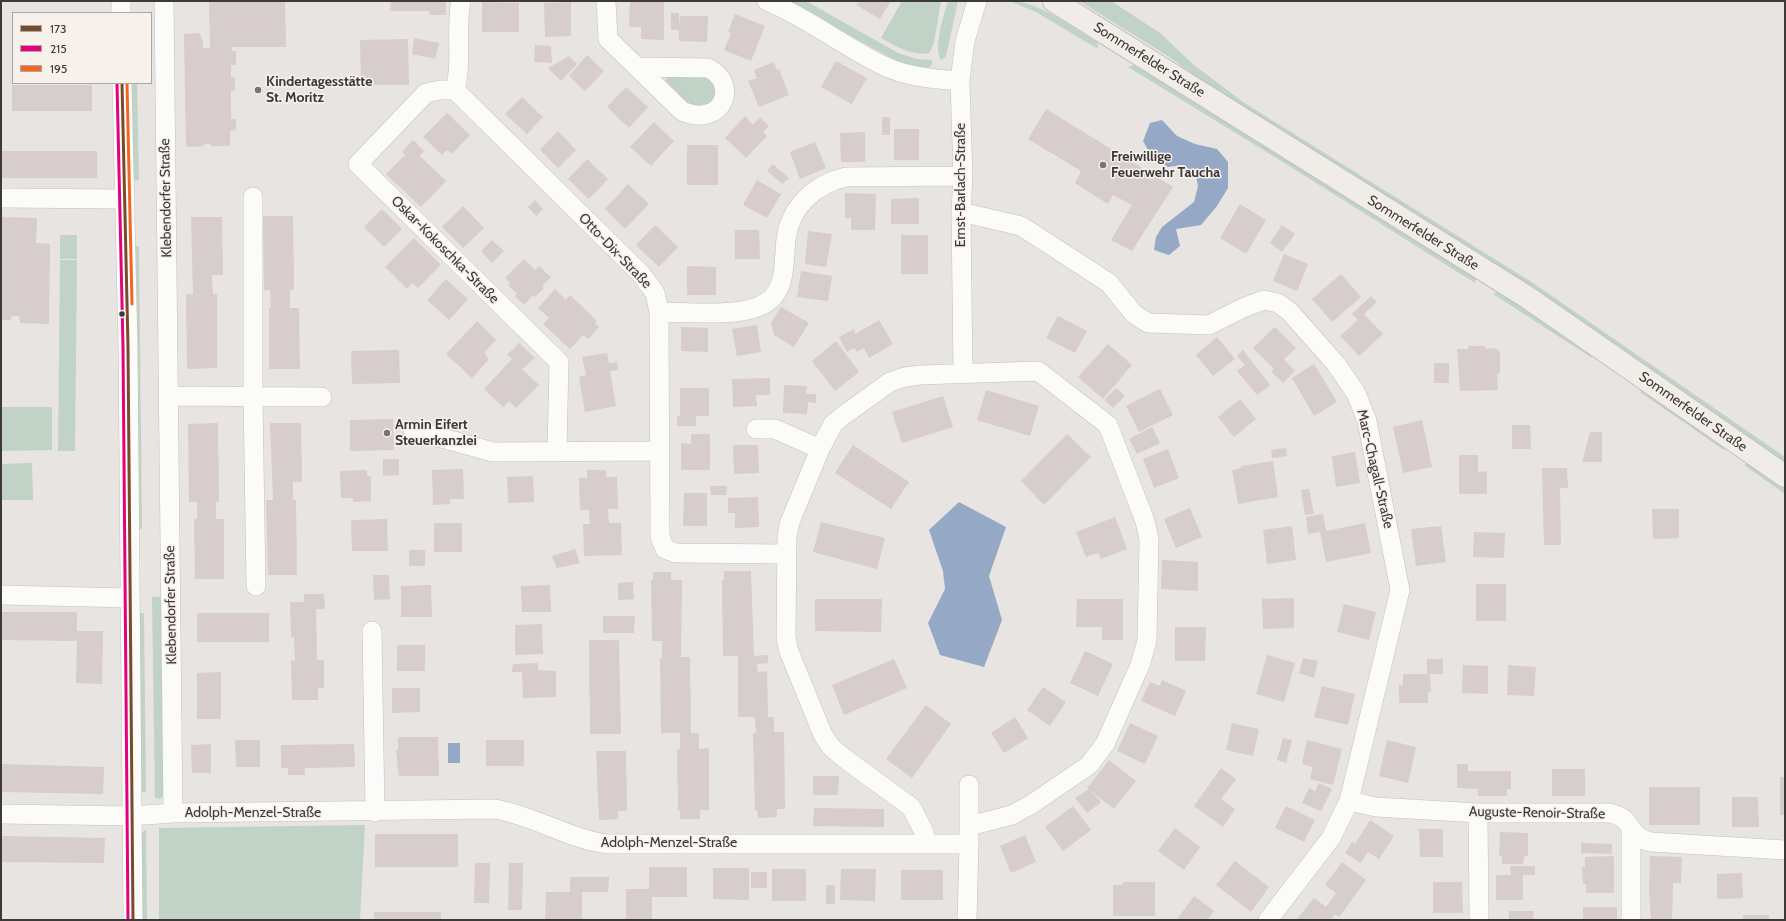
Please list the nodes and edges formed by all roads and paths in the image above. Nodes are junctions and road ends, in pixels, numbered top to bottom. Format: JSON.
{"nodes":[{"id":1,"x":121,"y":1,"type":"edge"},
{"id":2,"x":164,"y":1,"type":"edge"},
{"id":3,"x":460,"y":1,"type":"edge"},
{"id":4,"x":606,"y":1,"type":"edge"},
{"id":5,"x":767,"y":1,"type":"edge"},
{"id":6,"x":977,"y":1,"type":"edge"},
{"id":7,"x":1054,"y":1,"type":"edge"},
{"id":8,"x":121,"y":12,"type":"edge"},
{"id":9,"x":639,"y":67,"type":"dead end"},
{"id":10,"x":960,"y":81,"type":"junction"},
{"id":11,"x":122,"y":84,"type":"edge"},
{"id":12,"x":455,"y":90,"type":"junction"},
{"id":13,"x":963,"y":176,"type":"junction"},
{"id":14,"x":253,"y":197,"type":"dead end"},
{"id":15,"x":1,"y":198,"type":"edge"},
{"id":16,"x":125,"y":199,"type":"junction"},
{"id":17,"x":961,"y":212,"type":"junction"},
{"id":18,"x":660,"y":312,"type":"junction"},
{"id":19,"x":963,"y":372,"type":"junction"},
{"id":20,"x":168,"y":396,"type":"junction"},
{"id":21,"x":253,"y":396,"type":"junction"},
{"id":22,"x":322,"y":397,"type":"dead end"},
{"id":23,"x":756,"y":429,"type":"dead end"},
{"id":24,"x":413,"y":430,"type":"dead end"},
{"id":25,"x":820,"y":449,"type":"junction"},
{"id":26,"x":557,"y":451,"type":"junction"},
{"id":27,"x":660,"y":451,"type":"junction"},
{"id":28,"x":1785,"y":476,"type":"edge"},
{"id":29,"x":785,"y":554,"type":"junction"},
{"id":30,"x":256,"y":586,"type":"dead end"},
{"id":31,"x":1,"y":594,"type":"edge"},
{"id":32,"x":130,"y":598,"type":"junction"},
{"id":33,"x":372,"y":631,"type":"dead end"},
{"id":34,"x":969,"y":785,"type":"dead end"},
{"id":35,"x":1349,"y":801,"type":"junction"},
{"id":36,"x":375,"y":812,"type":"junction"},
{"id":37,"x":1478,"y":813,"type":"junction"},
{"id":38,"x":1,"y":814,"type":"edge"},
{"id":39,"x":173,"y":814,"type":"junction"},
{"id":40,"x":131,"y":816,"type":"junction"},
{"id":41,"x":1631,"y":829,"type":"junction"},
{"id":42,"x":969,"y":835,"type":"junction"},
{"id":43,"x":926,"y":844,"type":"junction"},
{"id":44,"x":1785,"y":850,"type":"edge"},
{"id":45,"x":133,"y":920,"type":"edge"},
{"id":46,"x":967,"y":920,"type":"edge"},
{"id":47,"x":1268,"y":920,"type":"edge"},
{"id":48,"x":1479,"y":920,"type":"edge"},
{"id":49,"x":1631,"y":920,"type":"edge"}],
"edges":[{"from":1,"to":8,"type":"street"},
{"from":2,"to":20,"type":"street","name":"Klebendorfer Straße"},
{"from":3,"to":12,"type":"street"},
{"from":4,"to":9,"type":"street"},
{"from":5,"to":10,"type":"street"},
{"from":6,"to":10,"type":"street","name":"Ernst-Barlach-Straße"},
{"from":7,"to":28,"type":"main road","name":"Sommerfelder Straße"},
{"from":10,"to":13,"type":"street","name":"Ernst-Barlach-Straße"},
{"from":11,"to":16,"type":"street"},
{"from":12,"to":18,"type":"street","name":"Otto-Dix-Straße"},
{"from":12,"to":26,"type":"street","name":"Oskar-Kokoschka-Straße"},
{"from":13,"to":17,"type":"street","name":"Ernst-Barlach-Straße"},
{"from":13,"to":18,"type":"street"},
{"from":14,"to":21,"type":"street"},
{"from":15,"to":16,"type":"street"},
{"from":16,"to":32,"type":"street"},
{"from":17,"to":19,"type":"street","name":"Ernst-Barlach-Straße"},
{"from":17,"to":35,"type":"street","name":"Marc-Chagall-Straße"},
{"from":18,"to":27,"type":"street","name":"Otto-Dix-Straße"},
{"from":19,"to":25,"type":"street"},
{"from":19,"to":42,"type":"street"},
{"from":20,"to":21,"type":"street"},
{"from":20,"to":39,"type":"street","name":"Klebendorfer Straße"},
{"from":21,"to":22,"type":"street"},
{"from":21,"to":30,"type":"street"},
{"from":23,"to":25,"type":"street"},
{"from":24,"to":26,"type":"street"},
{"from":25,"to":29,"type":"street"},
{"from":26,"to":27,"type":"street"},
{"from":27,"to":29,"type":"street","name":"Otto-Dix-Straße"},
{"from":29,"to":43,"type":"street"},
{"from":31,"to":32,"type":"street"},
{"from":32,"to":40,"type":"street"},
{"from":33,"to":36,"type":"street"},
{"from":34,"to":42,"type":"street"},
{"from":35,"to":37,"type":"street","name":"Auguste-Renoir-Straße"},
{"from":35,"to":47,"type":"street","name":"Marc-Chagall-Straße"},
{"from":36,"to":39,"type":"street","name":"Adolph-Menzel-Straße"},
{"from":36,"to":43,"type":"street","name":"Adolph-Menzel-Straße"},
{"from":37,"to":41,"type":"street","name":"Auguste-Renoir-Straße"},
{"from":37,"to":48,"type":"street"},
{"from":38,"to":40,"type":"street","name":"Adolph-Menzel-Straße"},
{"from":39,"to":40,"type":"street","name":"Adolph-Menzel-Straße"},
{"from":40,"to":45,"type":"street"},
{"from":41,"to":44,"type":"street","name":"Auguste-Renoir-Straße"},
{"from":41,"to":49,"type":"street"},
{"from":42,"to":43,"type":"street","name":"Adolph-Menzel-Straße"},
{"from":42,"to":46,"type":"street"}]}
